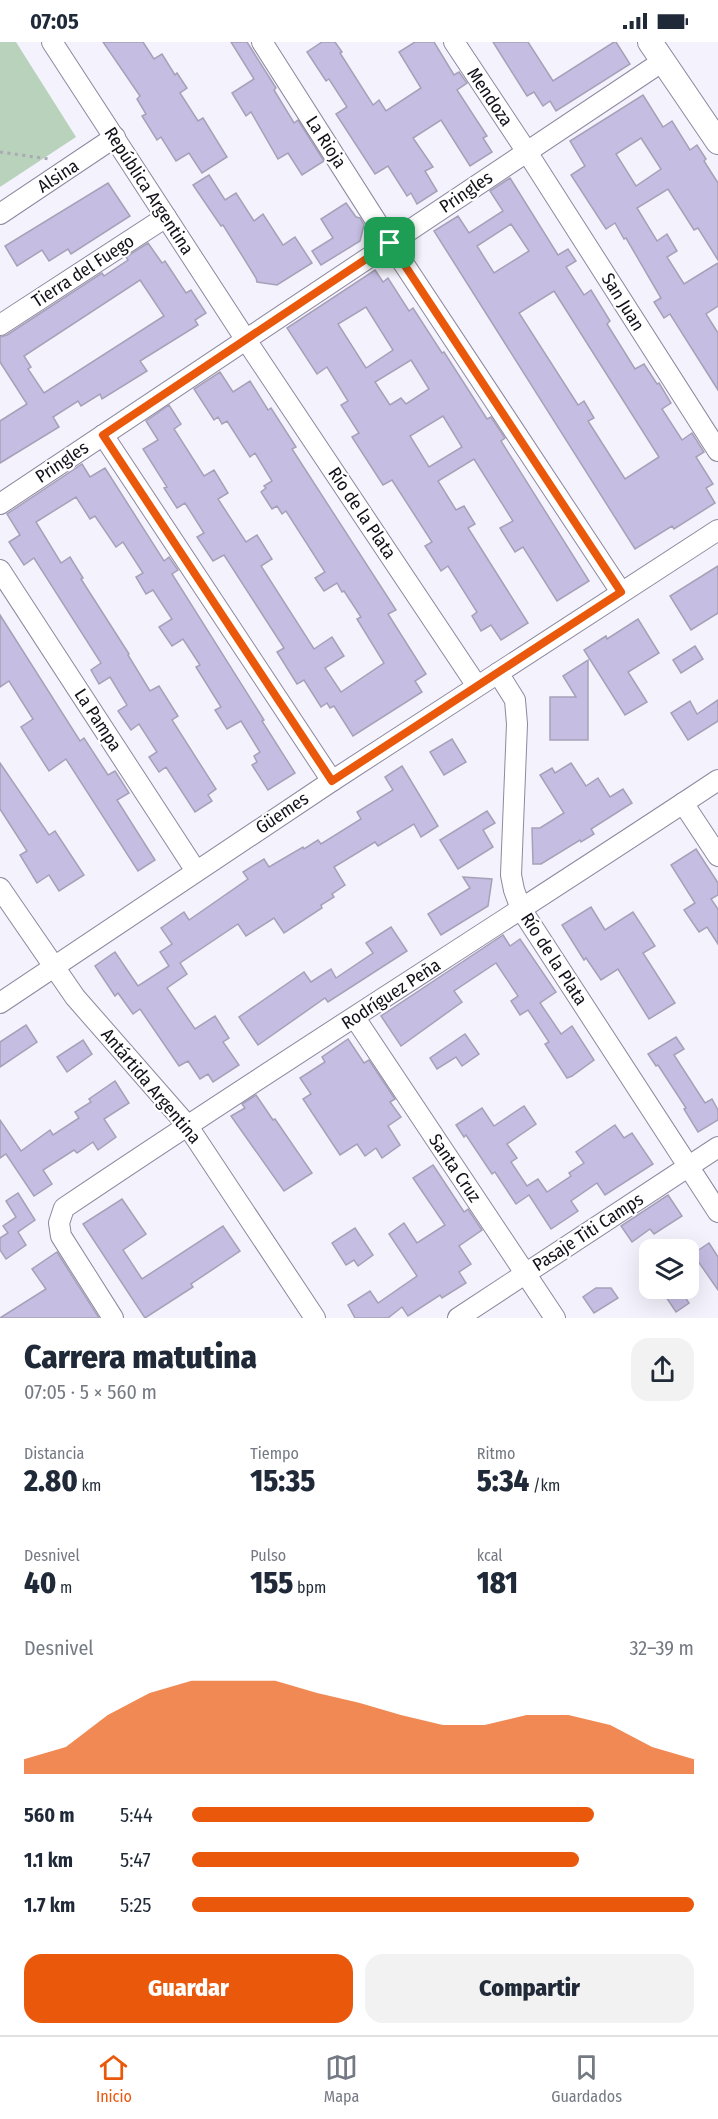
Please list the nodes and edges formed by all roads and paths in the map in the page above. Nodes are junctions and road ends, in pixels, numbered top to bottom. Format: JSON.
{"nodes":[{"id":1,"x":52,"y":42,"type":"edge"},
{"id":2,"x":262,"y":42,"type":"edge"},
{"id":3,"x":454,"y":42,"type":"edge"},
{"id":4,"x":657,"y":52,"type":"edge"},
{"id":5,"x":115,"y":137,"type":"junction"},
{"id":6,"x":718,"y":142,"type":"edge"},
{"id":7,"x":0,"y":152,"type":"edge"},
{"id":8,"x":527,"y":152,"type":"junction"},
{"id":9,"x":81,"y":162,"type":"junction"},
{"id":10,"x":0,"y":214,"type":"edge"},
{"id":11,"x":166,"y":217,"type":"junction"},
{"id":12,"x":390,"y":243,"type":"junction"},
{"id":13,"x":0,"y":326,"type":"edge"},
{"id":14,"x":246,"y":340,"type":"junction"},
{"id":15,"x":103,"y":435,"type":"junction"},
{"id":16,"x":718,"y":452,"type":"edge"},
{"id":17,"x":0,"y":504,"type":"edge"},
{"id":18,"x":718,"y":531,"type":"edge"},
{"id":19,"x":0,"y":570,"type":"edge"},
{"id":20,"x":621,"y":592,"type":"junction"},
{"id":21,"x":498,"y":673,"type":"junction"},
{"id":22,"x":477,"y":686,"type":"junction"},
{"id":23,"x":718,"y":780,"type":"edge"},
{"id":24,"x":332,"y":781,"type":"junction"},
{"id":25,"x":683,"y":803,"type":"junction"},
{"id":26,"x":718,"y":856,"type":"edge"},
{"id":27,"x":196,"y":871,"type":"junction"},
{"id":28,"x":0,"y":888,"type":"edge"},
{"id":29,"x":521,"y":909,"type":"junction"},
{"id":30,"x":53,"y":967,"type":"junction"},
{"id":31,"x":0,"y":1002,"type":"edge"},
{"id":32,"x":355,"y":1018,"type":"junction"},
{"id":33,"x":187,"y":1125,"type":"junction"},
{"id":34,"x":718,"y":1147,"type":"edge"},
{"id":35,"x":688,"y":1166,"type":"junction"},
{"id":36,"x":718,"y":1212,"type":"edge"},
{"id":37,"x":525,"y":1274,"type":"junction"},
{"id":38,"x":113,"y":1318,"type":"edge"},
{"id":39,"x":315,"y":1318,"type":"edge"},
{"id":40,"x":458,"y":1318,"type":"edge"},
{"id":41,"x":555,"y":1318,"type":"edge"}],
"edges":[{"from":1,"to":5,"type":"street","name":"República Argentina"},
{"from":2,"to":12,"type":"street","name":"La Rioja"},
{"from":3,"to":8,"type":"street","name":"Mendoza"},
{"from":4,"to":6,"type":"main road"},
{"from":4,"to":8,"type":"street","name":"Pringles"},
{"from":5,"to":9,"type":"street","name":"Alsina"},
{"from":5,"to":11,"type":"street","name":"República Argentina"},
{"from":7,"to":9,"type":"path"},
{"from":8,"to":12,"type":"street","name":"Pringles"},
{"from":8,"to":16,"type":"street","name":"San Juan"},
{"from":9,"to":10,"type":"street","name":"Alsina"},
{"from":11,"to":13,"type":"street","name":"Tierra del Fuego"},
{"from":11,"to":14,"type":"street","name":"República Argentina"},
{"from":12,"to":14,"type":"street","name":"Pringles"},
{"from":12,"to":20,"type":"street","name":"La Rioja"},
{"from":14,"to":15,"type":"street","name":"Pringles"},
{"from":14,"to":22,"type":"street","name":"Río de la Plata"},
{"from":15,"to":17,"type":"street","name":"Pringles"},
{"from":15,"to":24,"type":"street"},
{"from":18,"to":20,"type":"street","name":"Güemes"},
{"from":19,"to":27,"type":"street","name":"La Pampa"},
{"from":20,"to":21,"type":"street","name":"Güemes"},
{"from":21,"to":22,"type":"street","name":"Güemes"},
{"from":21,"to":29,"type":"street","name":"Río de la Plata"},
{"from":22,"to":24,"type":"street","name":"Güemes"},
{"from":23,"to":25,"type":"street","name":"Rodríguez Peña"},
{"from":24,"to":27,"type":"street","name":"Güemes"},
{"from":25,"to":26,"type":"street"},
{"from":25,"to":29,"type":"street","name":"Rodríguez Peña"},
{"from":27,"to":30,"type":"street","name":"Güemes"},
{"from":28,"to":30,"type":"street","name":"Antártida Argentina"},
{"from":29,"to":32,"type":"street","name":"Rodríguez Peña"},
{"from":29,"to":35,"type":"street","name":"Río de la Plata"},
{"from":30,"to":31,"type":"street","name":"Güemes"},
{"from":30,"to":33,"type":"street","name":"Antártida Argentina"},
{"from":32,"to":33,"type":"street","name":"Rodríguez Peña"},
{"from":32,"to":37,"type":"street","name":"Santa Cruz"},
{"from":33,"to":38,"type":"street","name":"Rodríguez Peña"},
{"from":33,"to":39,"type":"street","name":"Antártida Argentina"},
{"from":34,"to":35,"type":"street","name":"Pasaje Titi Camps"},
{"from":35,"to":36,"type":"street","name":"Río de la Plata"},
{"from":35,"to":37,"type":"street","name":"Pasaje Titi Camps"},
{"from":37,"to":40,"type":"street","name":"Pasaje Titi Camps"},
{"from":37,"to":41,"type":"street","name":"Santa Cruz"}]}
